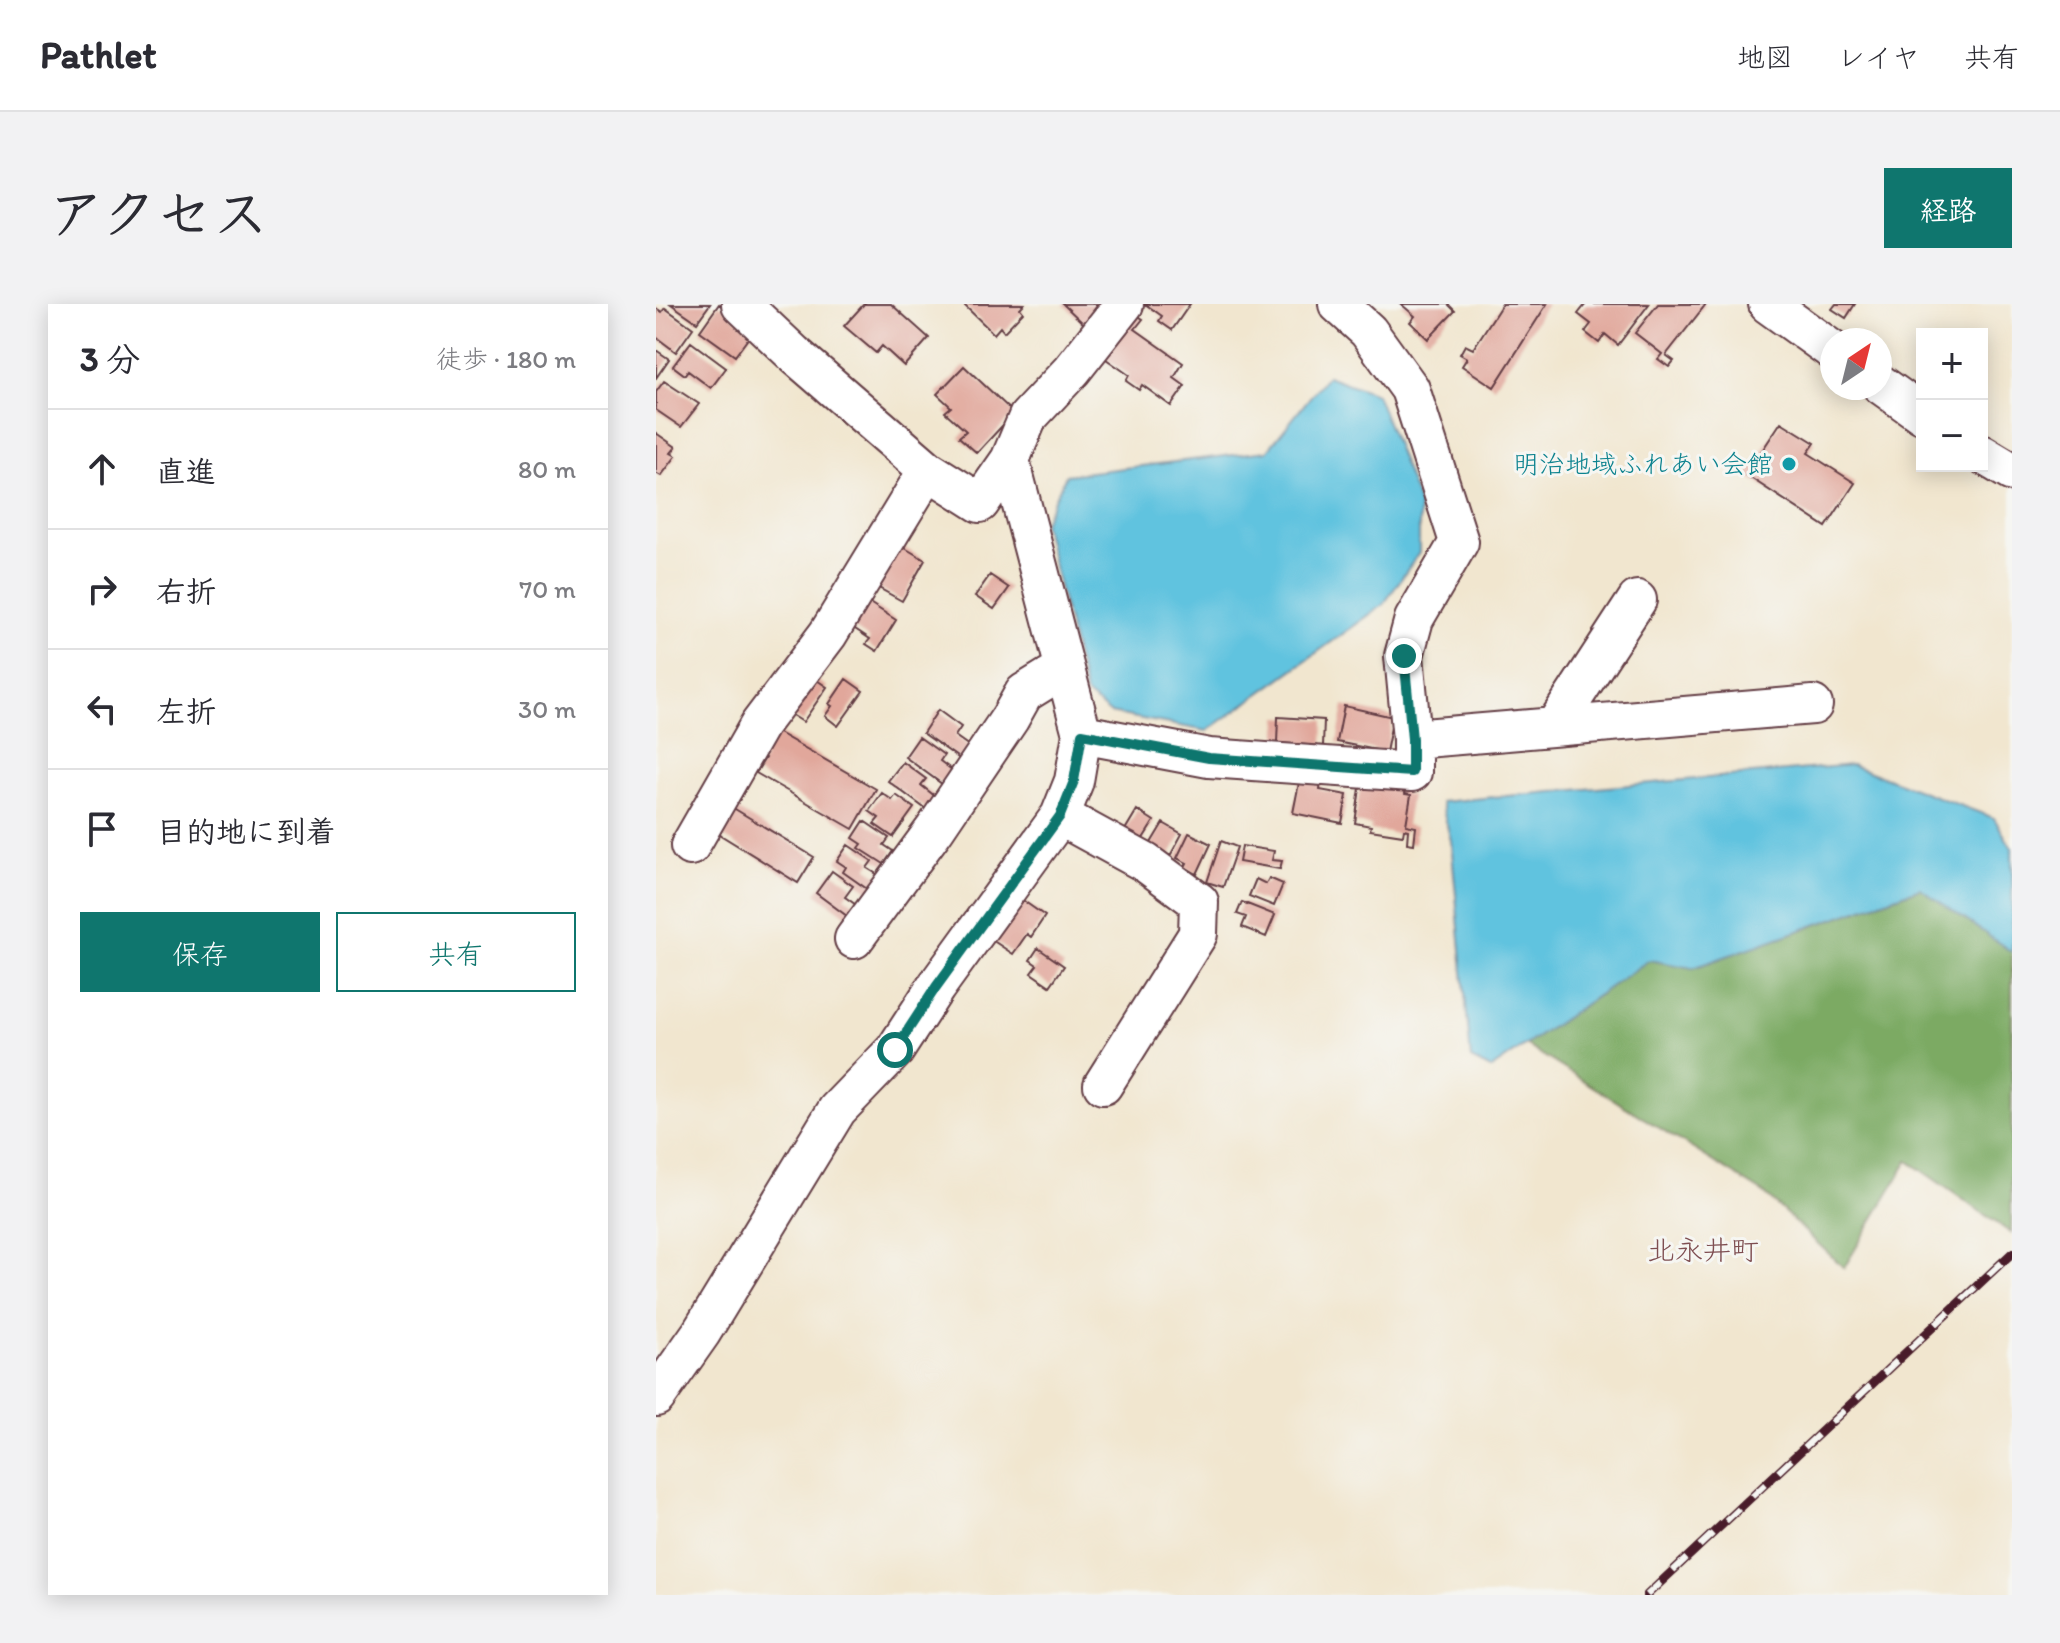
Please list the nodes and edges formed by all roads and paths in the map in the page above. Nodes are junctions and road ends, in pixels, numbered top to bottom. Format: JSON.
{"nodes":[{"id":1,"x":741,"y":304,"type":"edge"},
{"id":2,"x":1124,"y":304,"type":"edge"},
{"id":3,"x":1338,"y":304,"type":"edge"},
{"id":4,"x":1768,"y":304,"type":"edge"},
{"id":5,"x":1820,"y":341,"type":"edge"},
{"id":6,"x":1892,"y":393,"type":"edge"},
{"id":7,"x":1916,"y":410,"type":"edge"},
{"id":8,"x":1988,"y":458,"type":"edge"},
{"id":9,"x":1010,"y":460,"type":"junction"},
{"id":10,"x":928,"y":470,"type":"junction"},
{"id":11,"x":2012,"y":472,"type":"edge"},
{"id":12,"x":1637,"y":600,"type":"dead end"},
{"id":13,"x":1063,"y":669,"type":"junction"},
{"id":14,"x":1813,"y":705,"type":"dead end"},
{"id":15,"x":1555,"y":726,"type":"junction"},
{"id":16,"x":1082,"y":734,"type":"junction"},
{"id":17,"x":1412,"y":739,"type":"junction"},
{"id":18,"x":1060,"y":816,"type":"junction"},
{"id":19,"x":690,"y":846,"type":"dead end"},
{"id":20,"x":854,"y":939,"type":"dead end"},
{"id":21,"x":1103,"y":1085,"type":"dead end"},
{"id":22,"x":656,"y":1397,"type":"edge"}],
"edges":[{"from":1,"to":10,"type":"street"},
{"from":2,"to":9,"type":"street"},
{"from":3,"to":17,"type":"street"},
{"from":4,"to":5,"type":"street"},
{"from":6,"to":7,"type":"street"},
{"from":8,"to":11,"type":"street"},
{"from":9,"to":10,"type":"street"},
{"from":9,"to":13,"type":"street"},
{"from":10,"to":19,"type":"street"},
{"from":12,"to":15,"type":"street"},
{"from":13,"to":16,"type":"street"},
{"from":13,"to":20,"type":"street"},
{"from":14,"to":15,"type":"street"},
{"from":15,"to":17,"type":"street"},
{"from":16,"to":17,"type":"street"},
{"from":16,"to":18,"type":"street"},
{"from":18,"to":21,"type":"street"},
{"from":18,"to":22,"type":"street"}]}
